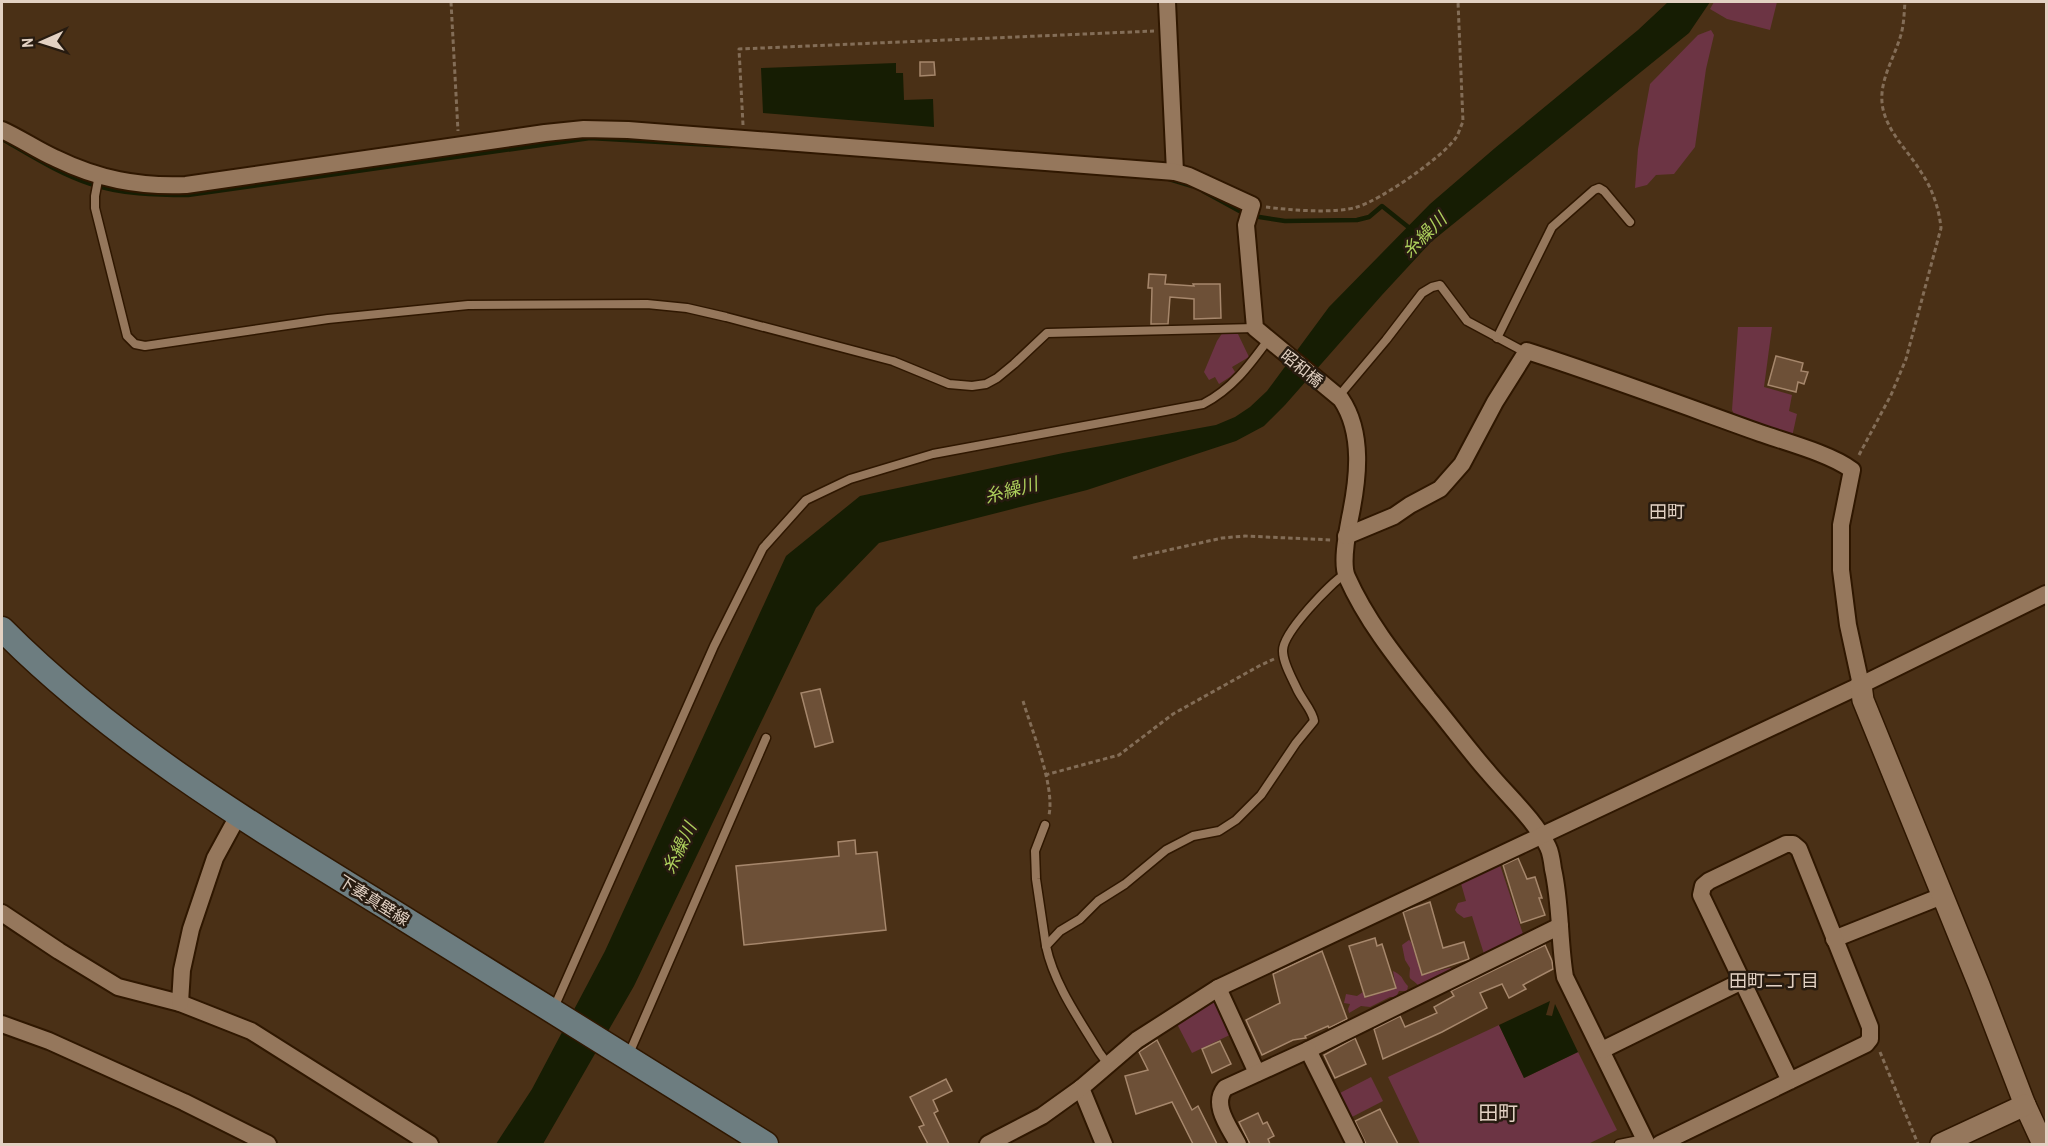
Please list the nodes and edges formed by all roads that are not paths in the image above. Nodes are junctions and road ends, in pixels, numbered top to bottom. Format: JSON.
{"nodes":[{"id":1,"x":1167,"y":2,"type":"edge"},
{"id":2,"x":2,"y":130,"type":"edge"},
{"id":3,"x":1175,"y":172,"type":"junction"},
{"id":4,"x":98,"y":182,"type":"junction"},
{"id":5,"x":1630,"y":222,"type":"dead end"},
{"id":6,"x":1255,"y":328,"type":"junction"},
{"id":7,"x":1497,"y":338,"type":"junction"},
{"id":8,"x":1270,"y":342,"type":"junction"},
{"id":9,"x":1527,"y":351,"type":"junction"},
{"id":10,"x":1334,"y":394,"type":"junction"},
{"id":11,"x":1346,"y":539,"type":"junction"},
{"id":12,"x":1345,"y":574,"type":"junction"},
{"id":13,"x":2046,"y":594,"type":"edge"},
{"id":14,"x":2,"y":629,"type":"edge"},
{"id":15,"x":1861,"y":685,"type":"junction"},
{"id":16,"x":766,"y":738,"type":"dead end"},
{"id":17,"x":239,"y":814,"type":"junction"},
{"id":18,"x":1045,"y":825,"type":"road end"},
{"id":19,"x":1541,"y":835,"type":"junction"},
{"id":20,"x":1942,"y":896,"type":"junction"},
{"id":21,"x":2,"y":913,"type":"edge"},
{"id":22,"x":1560,"y":926,"type":"junction"},
{"id":23,"x":1834,"y":939,"type":"junction"},
{"id":24,"x":1046,"y":946,"type":"junction"},
{"id":25,"x":1742,"y":981,"type":"junction"},
{"id":26,"x":1218,"y":988,"type":"junction"},
{"id":27,"x":180,"y":1004,"type":"junction"},
{"id":28,"x":556,"y":1012,"type":"junction"},
{"id":29,"x":2,"y":1024,"type":"edge"},
{"id":30,"x":1308,"y":1050,"type":"junction"},
{"id":31,"x":1602,"y":1050,"type":"junction"},
{"id":32,"x":624,"y":1054,"type":"junction"},
{"id":33,"x":1107,"y":1063,"type":"junction"},
{"id":34,"x":1257,"y":1073,"type":"junction"},
{"id":35,"x":1790,"y":1081,"type":"junction"},
{"id":36,"x":1081,"y":1088,"type":"junction"},
{"id":37,"x":2025,"y":1105,"type":"junction"},
{"id":38,"x":1650,"y":1143,"type":"edge"},
{"id":39,"x":268,"y":1144,"type":"edge"},
{"id":40,"x":430,"y":1144,"type":"edge"},
{"id":41,"x":766,"y":1144,"type":"edge"},
{"id":42,"x":988,"y":1144,"type":"edge"},
{"id":43,"x":1104,"y":1144,"type":"edge"},
{"id":44,"x":1238,"y":1144,"type":"edge"},
{"id":45,"x":1354,"y":1144,"type":"edge"},
{"id":46,"x":1619,"y":1144,"type":"edge"},
{"id":47,"x":1941,"y":1144,"type":"edge"},
{"id":48,"x":2043,"y":1144,"type":"edge"}],
"edges":[{"from":1,"to":3,"type":"street"},
{"from":2,"to":4,"type":"street"},
{"from":3,"to":4,"type":"street"},
{"from":3,"to":6,"type":"street"},
{"from":4,"to":6,"type":"lane"},
{"from":5,"to":7,"type":"lane"},
{"from":6,"to":8,"type":"street","name":"昭和橋"},
{"from":7,"to":9,"type":"lane"},
{"from":7,"to":10,"type":"lane"},
{"from":8,"to":10,"type":"street","name":"昭和橋"},
{"from":8,"to":28,"type":"lane"},
{"from":9,"to":11,"type":"street"},
{"from":9,"to":15,"type":"street"},
{"from":10,"to":11,"type":"street"},
{"from":11,"to":12,"type":"street"},
{"from":12,"to":19,"type":"street"},
{"from":12,"to":24,"type":"lane"},
{"from":13,"to":15,"type":"street"},
{"from":14,"to":17,"type":"main road","name":"下妻真壁線"},
{"from":15,"to":19,"type":"street"},
{"from":15,"to":20,"type":"street"},
{"from":16,"to":32,"type":"lane"},
{"from":17,"to":27,"type":"street"},
{"from":17,"to":28,"type":"main road","name":"下妻真壁線"},
{"from":18,"to":24,"type":"lane"},
{"from":19,"to":22,"type":"street"},
{"from":19,"to":26,"type":"street"},
{"from":20,"to":23,"type":"street"},
{"from":20,"to":37,"type":"street"},
{"from":21,"to":27,"type":"street"},
{"from":22,"to":30,"type":"street"},
{"from":22,"to":31,"type":"street"},
{"from":23,"to":25,"type":"street"},
{"from":23,"to":35,"type":"street"},
{"from":24,"to":33,"type":"lane"},
{"from":25,"to":31,"type":"street"},
{"from":25,"to":35,"type":"street"},
{"from":26,"to":33,"type":"street"},
{"from":26,"to":34,"type":"street"},
{"from":27,"to":40,"type":"street"},
{"from":28,"to":32,"type":"main road","name":"下妻真壁線"},
{"from":29,"to":39,"type":"street"},
{"from":30,"to":34,"type":"street"},
{"from":30,"to":45,"type":"street"},
{"from":31,"to":38,"type":"street"},
{"from":32,"to":41,"type":"main road","name":"下妻真壁線"},
{"from":33,"to":36,"type":"street"},
{"from":34,"to":44,"type":"street"},
{"from":35,"to":38,"type":"street"},
{"from":36,"to":42,"type":"street"},
{"from":36,"to":43,"type":"street"},
{"from":37,"to":47,"type":"street"},
{"from":37,"to":48,"type":"street"},
{"from":38,"to":46,"type":"lane"}]}
